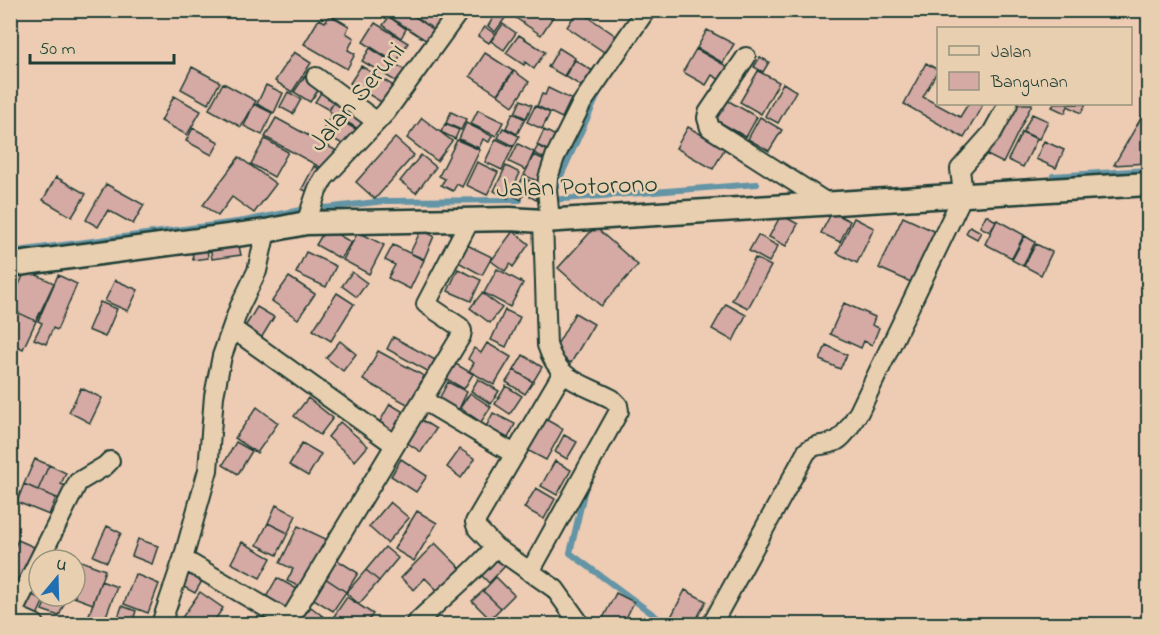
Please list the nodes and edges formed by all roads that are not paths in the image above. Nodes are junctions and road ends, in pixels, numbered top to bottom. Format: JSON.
{"nodes":[{"id":1,"x":460,"y":10,"type":"edge"},
{"id":2,"x":646,"y":10,"type":"edge"},
{"id":3,"x":746,"y":57,"type":"dead end"},
{"id":4,"x":316,"y":77,"type":"dead end"},
{"id":5,"x":1007,"y":105,"type":"edge"},
{"id":6,"x":376,"y":121,"type":"junction"},
{"id":7,"x":1149,"y":184,"type":"edge"},
{"id":8,"x":963,"y":195,"type":"junction"},
{"id":9,"x":829,"y":204,"type":"junction"},
{"id":10,"x":471,"y":220,"type":"junction"},
{"id":11,"x":546,"y":220,"type":"junction"},
{"id":12,"x":306,"y":223,"type":"junction"},
{"id":13,"x":267,"y":231,"type":"junction"},
{"id":14,"x":10,"y":265,"type":"edge"},
{"id":15,"x":233,"y":329,"type":"junction"},
{"id":16,"x":562,"y":375,"type":"junction"},
{"id":17,"x":423,"y":400,"type":"junction"},
{"id":18,"x":395,"y":445,"type":"junction"},
{"id":19,"x":514,"y":454,"type":"junction"},
{"id":20,"x":110,"y":461,"type":"dead end"},
{"id":21,"x":495,"y":547,"type":"junction"},
{"id":22,"x":183,"y":559,"type":"junction"},
{"id":23,"x":530,"y":572,"type":"junction"},
{"id":24,"x":11,"y":614,"type":"edge"},
{"id":25,"x":288,"y":623,"type":"edge"},
{"id":26,"x":576,"y":623,"type":"edge"},
{"id":27,"x":35,"y":624,"type":"edge"},
{"id":28,"x":162,"y":624,"type":"edge"},
{"id":29,"x":415,"y":624,"type":"edge"},
{"id":30,"x":712,"y":624,"type":"edge"}],
"edges":[{"from":1,"to":6,"type":"street","name":"Jalan Seruni"},
{"from":2,"to":11,"type":"street"},
{"from":3,"to":9,"type":"street"},
{"from":4,"to":6,"type":"street"},
{"from":5,"to":8,"type":"street"},
{"from":6,"to":12,"type":"street","name":"Jalan Seruni"},
{"from":7,"to":8,"type":"street","name":"Jalan Potorono"},
{"from":8,"to":9,"type":"street","name":"Jalan Potorono"},
{"from":8,"to":30,"type":"street"},
{"from":9,"to":11,"type":"street","name":"Jalan Potorono"},
{"from":10,"to":11,"type":"street","name":"Jalan Potorono"},
{"from":10,"to":12,"type":"street","name":"Jalan Potorono"},
{"from":10,"to":17,"type":"street"},
{"from":11,"to":16,"type":"street"},
{"from":12,"to":13,"type":"street","name":"Jalan Potorono"},
{"from":13,"to":14,"type":"street","name":"Jalan Potorono"},
{"from":13,"to":15,"type":"street"},
{"from":15,"to":18,"type":"street"},
{"from":15,"to":22,"type":"street"},
{"from":16,"to":19,"type":"street"},
{"from":16,"to":23,"type":"street"},
{"from":17,"to":18,"type":"street"},
{"from":17,"to":19,"type":"street"},
{"from":18,"to":25,"type":"street"},
{"from":19,"to":21,"type":"street"},
{"from":20,"to":24,"type":"street"},
{"from":21,"to":23,"type":"street"},
{"from":21,"to":29,"type":"street"},
{"from":22,"to":25,"type":"street"},
{"from":22,"to":28,"type":"street"},
{"from":23,"to":26,"type":"street"},
{"from":24,"to":27,"type":"street"}]}
